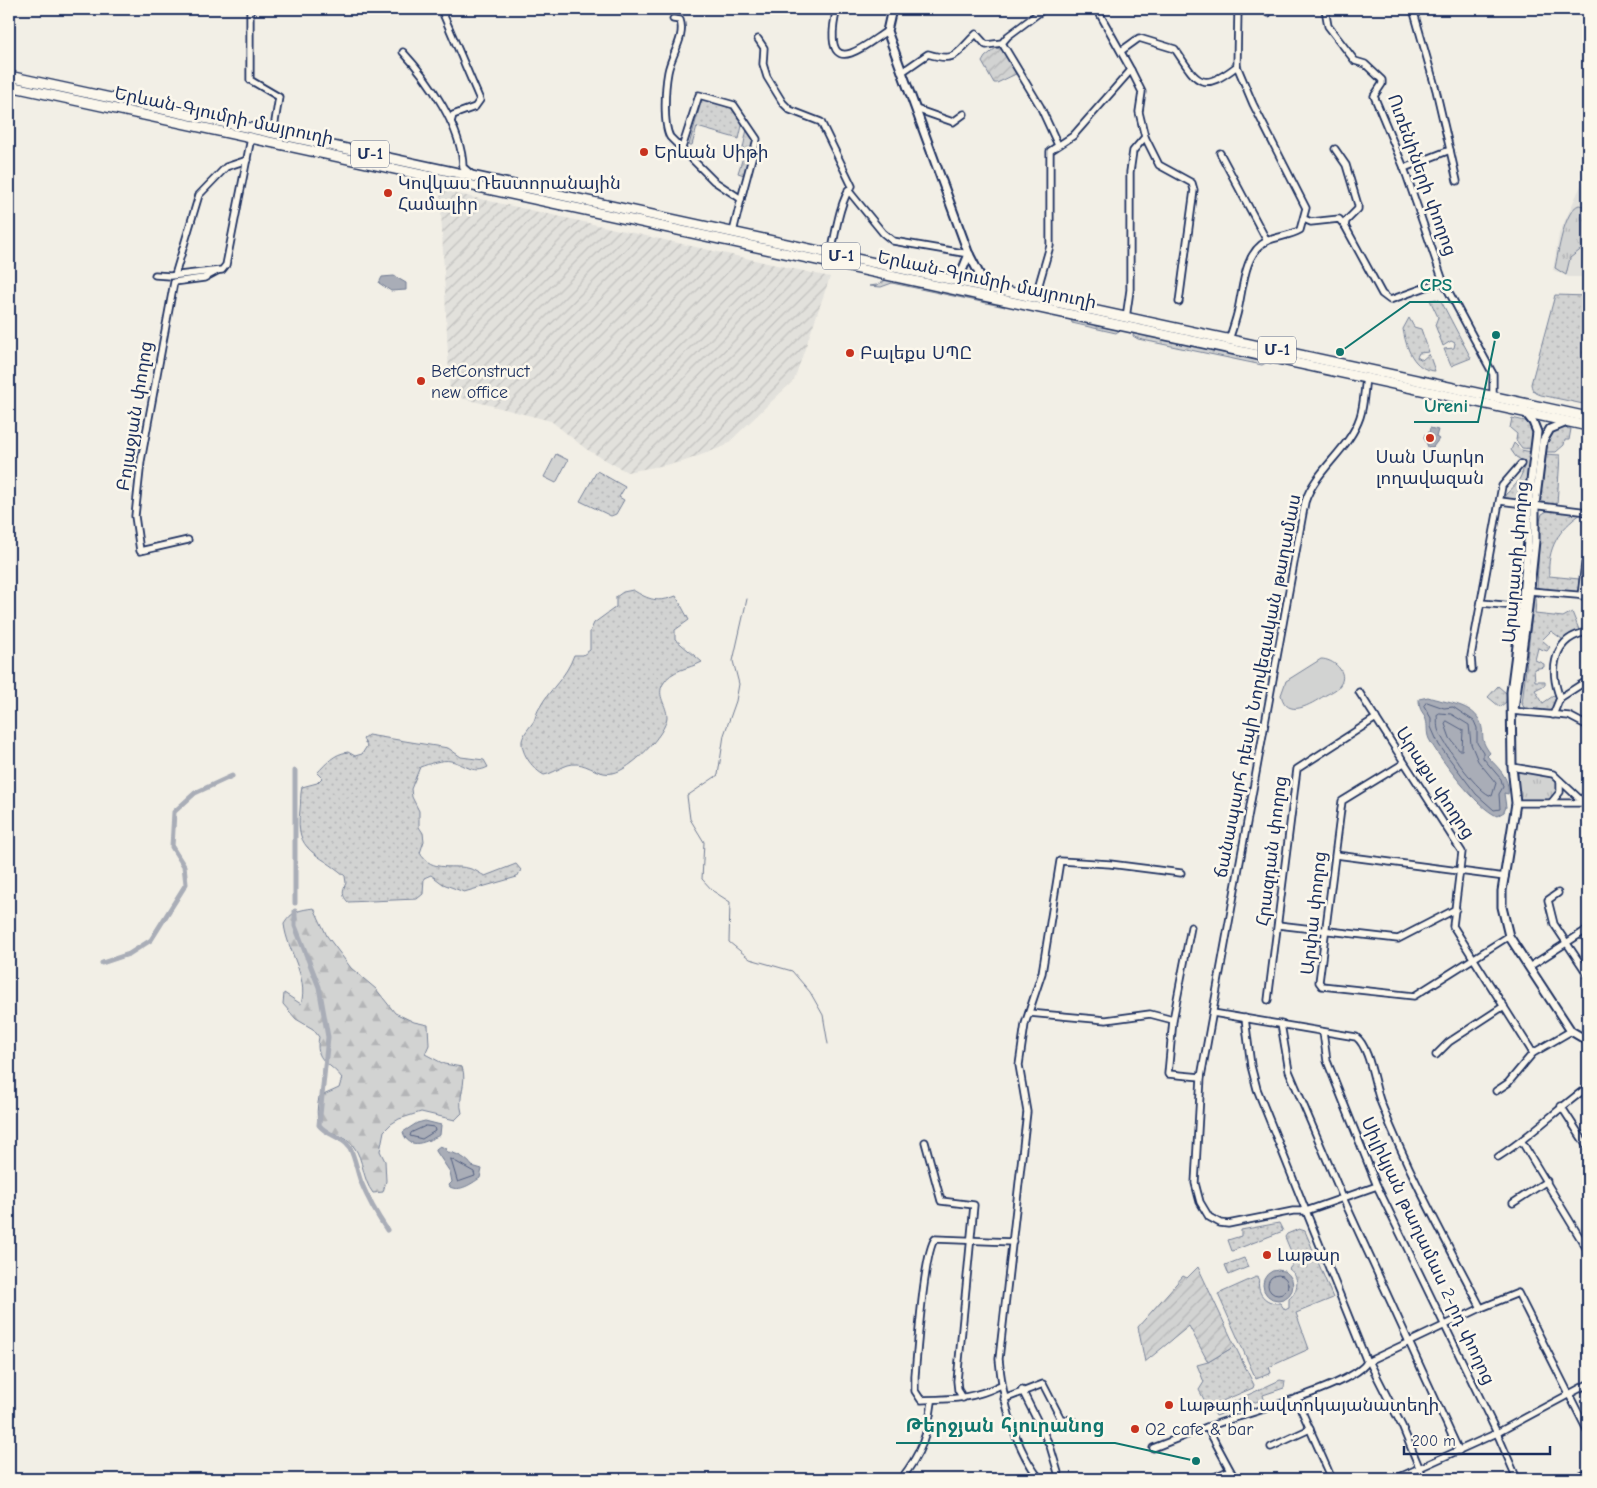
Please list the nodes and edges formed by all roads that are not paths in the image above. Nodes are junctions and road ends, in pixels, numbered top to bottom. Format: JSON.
{"nodes":[{"id":1,"x":250,"y":9,"type":"edge"},
{"id":2,"x":441,"y":9,"type":"edge"},
{"id":3,"x":837,"y":9,"type":"edge"},
{"id":4,"x":892,"y":9,"type":"edge"},
{"id":5,"x":1044,"y":9,"type":"edge"},
{"id":6,"x":1097,"y":9,"type":"edge"},
{"id":7,"x":1238,"y":9,"type":"edge"},
{"id":8,"x":1325,"y":9,"type":"edge"},
{"id":9,"x":1413,"y":9,"type":"edge"},
{"id":10,"x":673,"y":19,"type":"dead end"},
{"id":11,"x":887,"y":31,"type":"junction"},
{"id":12,"x":758,"y":39,"type":"dead end"},
{"id":13,"x":1002,"y":43,"type":"junction"},
{"id":14,"x":1120,"y":51,"type":"junction"},
{"id":15,"x":403,"y":52,"type":"dead end"},
{"id":16,"x":1237,"y":66,"type":"junction"},
{"id":17,"x":1131,"y":70,"type":"junction"},
{"id":18,"x":902,"y":72,"type":"junction"},
{"id":19,"x":9,"y":76,"type":"edge"},
{"id":20,"x":9,"y":86,"type":"edge"},
{"id":21,"x":916,"y":109,"type":"junction"},
{"id":22,"x":172,"y":112,"type":"junction"},
{"id":23,"x":964,"y":114,"type":"dead end"},
{"id":24,"x":170,"y":122,"type":"junction"},
{"id":25,"x":451,"y":122,"type":"junction"},
{"id":26,"x":273,"y":134,"type":"junction"},
{"id":27,"x":1145,"y":136,"type":"junction"},
{"id":28,"x":251,"y":138,"type":"junction"},
{"id":29,"x":1058,"y":145,"type":"junction"},
{"id":30,"x":682,"y":148,"type":"junction"},
{"id":31,"x":1335,"y":149,"type":"dead end"},
{"id":32,"x":1450,"y":150,"type":"junction"},
{"id":33,"x":1220,"y":153,"type":"dead end"},
{"id":34,"x":247,"y":160,"type":"junction"},
{"id":35,"x":1404,"y":168,"type":"junction"},
{"id":36,"x":475,"y":177,"type":"junction"},
{"id":37,"x":1457,"y":181,"type":"dead end"},
{"id":38,"x":848,"y":190,"type":"junction"},
{"id":39,"x":741,"y":199,"type":"junction"},
{"id":40,"x":1304,"y":219,"type":"junction"},
{"id":41,"x":1345,"y":226,"type":"junction"},
{"id":42,"x":731,"y":235,"type":"junction"},
{"id":43,"x":1267,"y":241,"type":"junction"},
{"id":44,"x":831,"y":254,"type":"junction"},
{"id":45,"x":969,"y":254,"type":"junction"},
{"id":46,"x":217,"y":270,"type":"junction"},
{"id":47,"x":155,"y":275,"type":"dead end"},
{"id":48,"x":175,"y":275,"type":"junction"},
{"id":49,"x":952,"y":280,"type":"junction"},
{"id":50,"x":1443,"y":281,"type":"junction"},
{"id":51,"x":986,"y":287,"type":"junction"},
{"id":52,"x":1035,"y":298,"type":"junction"},
{"id":53,"x":1179,"y":302,"type":"dead end"},
{"id":54,"x":1126,"y":318,"type":"junction"},
{"id":55,"x":1229,"y":340,"type":"junction"},
{"id":56,"x":1287,"y":357,"type":"junction"},
{"id":57,"x":1366,"y":378,"type":"junction"},
{"id":58,"x":1492,"y":396,"type":"junction"},
{"id":59,"x":1474,"y":397,"type":"junction"},
{"id":60,"x":1526,"y":413,"type":"junction"},
{"id":61,"x":1588,"y":417,"type":"edge"},
{"id":62,"x":1570,"y":419,"type":"junction"},
{"id":63,"x":1588,"y":426,"type":"edge"},
{"id":64,"x":1521,"y":464,"type":"dead end"},
{"id":65,"x":1500,"y":501,"type":"junction"},
{"id":66,"x":1532,"y":505,"type":"junction"},
{"id":67,"x":1588,"y":512,"type":"edge"},
{"id":68,"x":188,"y":540,"type":"dead end"},
{"id":69,"x":1588,"y":557,"type":"edge"},
{"id":70,"x":1530,"y":591,"type":"junction"},
{"id":71,"x":1581,"y":596,"type":"junction"},
{"id":72,"x":1588,"y":596,"type":"edge"},
{"id":73,"x":1481,"y":602,"type":"junction"},
{"id":74,"x":1525,"y":607,"type":"junction"},
{"id":75,"x":1588,"y":632,"type":"edge"},
{"id":76,"x":1472,"y":669,"type":"dead end"},
{"id":77,"x":1588,"y":680,"type":"edge"},
{"id":78,"x":1360,"y":692,"type":"dead end"},
{"id":79,"x":1560,"y":698,"type":"junction"},
{"id":80,"x":1512,"y":713,"type":"junction"},
{"id":81,"x":1553,"y":715,"type":"junction"},
{"id":82,"x":1376,"y":718,"type":"junction"},
{"id":83,"x":1588,"y":726,"type":"edge"},
{"id":84,"x":1404,"y":763,"type":"junction"},
{"id":85,"x":1512,"y":767,"type":"junction"},
{"id":86,"x":1560,"y":781,"type":"junction"},
{"id":87,"x":1516,"y":803,"type":"junction"},
{"id":88,"x":1551,"y":803,"type":"junction"},
{"id":89,"x":1586,"y":803,"type":"edge"},
{"id":90,"x":1336,"y":855,"type":"junction"},
{"id":91,"x":1461,"y":870,"type":"junction"},
{"id":92,"x":1181,"y":873,"type":"dead end"},
{"id":93,"x":1505,"y":877,"type":"junction"},
{"id":94,"x":1558,"y":893,"type":"dead end"},
{"id":95,"x":1456,"y":909,"type":"junction"},
{"id":96,"x":1278,"y":925,"type":"junction"},
{"id":97,"x":1191,"y":927,"type":"dead end"},
{"id":98,"x":1588,"y":929,"type":"edge"},
{"id":99,"x":1326,"y":931,"type":"junction"},
{"id":100,"x":1509,"y":936,"type":"junction"},
{"id":101,"x":1566,"y":943,"type":"junction"},
{"id":102,"x":1474,"y":959,"type":"junction"},
{"id":103,"x":1529,"y":967,"type":"junction"},
{"id":104,"x":1588,"y":975,"type":"edge"},
{"id":105,"x":1268,"y":1000,"type":"dead end"},
{"id":106,"x":1504,"y":1006,"type":"junction"},
{"id":107,"x":1029,"y":1013,"type":"junction"},
{"id":108,"x":1213,"y":1013,"type":"junction"},
{"id":109,"x":1245,"y":1018,"type":"junction"},
{"id":110,"x":1173,"y":1020,"type":"junction"},
{"id":111,"x":1281,"y":1024,"type":"junction"},
{"id":112,"x":1571,"y":1031,"type":"junction"},
{"id":113,"x":1323,"y":1032,"type":"junction"},
{"id":114,"x":1588,"y":1041,"type":"edge"},
{"id":115,"x":1534,"y":1053,"type":"junction"},
{"id":116,"x":1436,"y":1055,"type":"dead end"},
{"id":117,"x":1201,"y":1077,"type":"junction"},
{"id":118,"x":1588,"y":1088,"type":"edge"},
{"id":119,"x":1496,"y":1091,"type":"dead end"},
{"id":120,"x":1561,"y":1106,"type":"junction"},
{"id":121,"x":925,"y":1142,"type":"dead end"},
{"id":122,"x":1522,"y":1142,"type":"junction"},
{"id":123,"x":1588,"y":1148,"type":"edge"},
{"id":124,"x":1498,"y":1157,"type":"dead end"},
{"id":125,"x":1547,"y":1181,"type":"junction"},
{"id":126,"x":1377,"y":1186,"type":"junction"},
{"id":127,"x":1343,"y":1198,"type":"junction"},
{"id":128,"x":1513,"y":1203,"type":"dead end"},
{"id":129,"x":1306,"y":1211,"type":"junction"},
{"id":130,"x":970,"y":1241,"type":"junction"},
{"id":131,"x":1013,"y":1242,"type":"junction"},
{"id":132,"x":1588,"y":1251,"type":"edge"},
{"id":133,"x":1481,"y":1308,"type":"junction"},
{"id":134,"x":1444,"y":1326,"type":"junction"},
{"id":135,"x":1409,"y":1344,"type":"junction"},
{"id":136,"x":1368,"y":1362,"type":"junction"},
{"id":137,"x":1588,"y":1384,"type":"edge"},
{"id":138,"x":1001,"y":1385,"type":"junction"},
{"id":139,"x":1022,"y":1390,"type":"junction"},
{"id":140,"x":1571,"y":1394,"type":"junction"},
{"id":141,"x":963,"y":1398,"type":"junction"},
{"id":142,"x":1004,"y":1398,"type":"junction"},
{"id":143,"x":1296,"y":1398,"type":"junction"},
{"id":144,"x":932,"y":1402,"type":"dead end"},
{"id":145,"x":1072,"y":1420,"type":"dead end"},
{"id":146,"x":1207,"y":1427,"type":"junction"},
{"id":147,"x":1310,"y":1429,"type":"junction"},
{"id":148,"x":1588,"y":1432,"type":"edge"},
{"id":149,"x":1497,"y":1433,"type":"junction"},
{"id":150,"x":1271,"y":1447,"type":"dead end"},
{"id":151,"x":1153,"y":1448,"type":"dead end"},
{"id":152,"x":1458,"y":1451,"type":"junction"},
{"id":153,"x":1419,"y":1469,"type":"junction"},
{"id":154,"x":1230,"y":1470,"type":"junction"},
{"id":155,"x":1588,"y":1473,"type":"edge"},
{"id":156,"x":1058,"y":1476,"type":"dead end"},
{"id":157,"x":901,"y":1479,"type":"edge"},
{"id":158,"x":1040,"y":1479,"type":"edge"},
{"id":159,"x":1210,"y":1479,"type":"edge"},
{"id":160,"x":1235,"y":1479,"type":"edge"},
{"id":161,"x":1332,"y":1479,"type":"edge"},
{"id":162,"x":1395,"y":1479,"type":"edge"},
{"id":163,"x":1424,"y":1479,"type":"edge"},
{"id":164,"x":1517,"y":1479,"type":"edge"},
{"id":165,"x":1572,"y":1479,"type":"edge"}],
"edges":[{"from":1,"to":26,"type":"street"},
{"from":2,"to":25,"type":"street"},
{"from":3,"to":11,"type":"street"},
{"from":4,"to":11,"type":"street"},
{"from":5,"to":13,"type":"street"},
{"from":6,"to":14,"type":"street"},
{"from":7,"to":16,"type":"street"},
{"from":8,"to":35,"type":"street","name":"Ուռենիների փողոց"},
{"from":9,"to":32,"type":"street"},
{"from":10,"to":30,"type":"street"},
{"from":11,"to":18,"type":"street"},
{"from":12,"to":38,"type":"street"},
{"from":13,"to":18,"type":"street"},
{"from":13,"to":29,"type":"street"},
{"from":14,"to":16,"type":"street"},
{"from":14,"to":17,"type":"street"},
{"from":15,"to":25,"type":"street"},
{"from":16,"to":40,"type":"street"},
{"from":17,"to":27,"type":"street"},
{"from":17,"to":29,"type":"street"},
{"from":18,"to":21,"type":"street"},
{"from":19,"to":22,"type":"highway","name":"Երևան-Գյումրի մայրուղի","number":"Մ-1"},
{"from":20,"to":24,"type":"highway","name":"Երևան-Գյումրի մայրուղի","number":"Մ-1"},
{"from":21,"to":23,"type":"street"},
{"from":21,"to":45,"type":"street"},
{"from":22,"to":24,"type":"highway"},
{"from":22,"to":26,"type":"highway","name":"Երևան-Գյումրի մայրուղի","number":"Մ-1"},
{"from":24,"to":28,"type":"highway","name":"Երևան-Գյումրի մայրուղի","number":"Մ-1"},
{"from":25,"to":36,"type":"street"},
{"from":26,"to":36,"type":"highway","name":"Երևան-Գյումրի մայրուղի","number":"Մ-1"},
{"from":27,"to":53,"type":"street"},
{"from":27,"to":54,"type":"street"},
{"from":28,"to":34,"type":"street"},
{"from":28,"to":42,"type":"highway","name":"Երևան-Գյումրի մայրուղի","number":"Մ-1"},
{"from":29,"to":52,"type":"street"},
{"from":30,"to":39,"type":"street"},
{"from":30,"to":39,"type":"street"},
{"from":31,"to":41,"type":"street"},
{"from":32,"to":35,"type":"street"},
{"from":32,"to":37,"type":"street"},
{"from":33,"to":43,"type":"street"},
{"from":34,"to":46,"type":"street"},
{"from":34,"to":48,"type":"street"},
{"from":35,"to":50,"type":"street","name":"Ուռենիների փողոց"},
{"from":36,"to":42,"type":"highway","name":"Երևան-Գյումրի մայրուղի","number":"Մ-1"},
{"from":38,"to":44,"type":"street"},
{"from":38,"to":45,"type":"street"},
{"from":39,"to":42,"type":"street"},
{"from":40,"to":41,"type":"street"},
{"from":40,"to":43,"type":"street"},
{"from":41,"to":50,"type":"street"},
{"from":42,"to":44,"type":"highway","name":"Երևան-Գյումրի մայրուղի","number":"Մ-1"},
{"from":42,"to":56,"type":"highway","name":"Երևան-Գյումրի մայրուղի","number":"Մ-1"},
{"from":43,"to":55,"type":"street"},
{"from":44,"to":49,"type":"highway","name":"Երևան-Գյումրի մայրուղի","number":"Մ-1"},
{"from":45,"to":49,"type":"street"},
{"from":45,"to":51,"type":"street"},
{"from":46,"to":48,"type":"street"},
{"from":46,"to":68,"type":"street","name":"Բոյաջյան փողոց"},
{"from":47,"to":48,"type":"street"},
{"from":49,"to":51,"type":"highway","name":"Երևան-Գյումրի մայրուղի","number":"Մ-1"},
{"from":50,"to":58,"type":"street","name":"Ուռենիների փողոց"},
{"from":51,"to":52,"type":"highway","name":"Երևան-Գյումրի մայրուղի","number":"Մ-1"},
{"from":52,"to":54,"type":"highway","name":"Երևան-Գյումրի մայրուղի","number":"Մ-1"},
{"from":54,"to":55,"type":"highway","name":"Երևան-Գյումրի մայրուղի","number":"Մ-1"},
{"from":55,"to":56,"type":"highway","name":"Երևան-Գյումրի մայրուղի","number":"Մ-1"},
{"from":56,"to":57,"type":"highway","name":"Երևան-Գյումրի մայրուղի","number":"Մ-1"},
{"from":56,"to":59,"type":"highway","name":"Երևան-Գյումրի մայրուղի","number":"Մ-1"},
{"from":57,"to":59,"type":"highway","name":"Երևան-Գյումրի մայրուղի","number":"Մ-1"},
{"from":57,"to":108,"type":"street","name":"ճանապարհ դեպի Նորվեգական թաղամաս"},
{"from":58,"to":59,"type":"highway","name":"Երևան-Գյումրի մայրուղի","number":"Մ-1"},
{"from":58,"to":62,"type":"highway","name":"Երևան-Գյումրի մայրուղի","number":"Մ-1"},
{"from":59,"to":60,"type":"highway","name":"Երևան-Գյումրի մայրուղի","number":"Մ-1"},
{"from":60,"to":62,"type":"highway","name":"Երևան-Գյումրի մայրուղի","number":"Մ-1"},
{"from":60,"to":66,"type":"street","name":"Արարատի փողոց"},
{"from":61,"to":62,"type":"highway","number":"Մ-1"},
{"from":62,"to":63,"type":"highway","number":"Մ-1"},
{"from":62,"to":66,"type":"street","name":"Արարատի փողոց"},
{"from":64,"to":65,"type":"street"},
{"from":65,"to":66,"type":"street"},
{"from":65,"to":73,"type":"street"},
{"from":66,"to":67,"type":"street"},
{"from":66,"to":70,"type":"street","name":"Արարատի փողոց"},
{"from":66,"to":74,"type":"street","name":"Արարատի փողոց"},
{"from":69,"to":71,"type":"street"},
{"from":70,"to":71,"type":"street"},
{"from":70,"to":74,"type":"street","name":"Արարատի փողոց"},
{"from":71,"to":72,"type":"street"},
{"from":73,"to":74,"type":"street"},
{"from":73,"to":76,"type":"street"},
{"from":74,"to":80,"type":"street","name":"Արարատի փողոց"},
{"from":75,"to":79,"type":"street"},
{"from":77,"to":79,"type":"street"},
{"from":78,"to":82,"type":"street","name":"Արաքս փողոց"},
{"from":79,"to":81,"type":"street"},
{"from":80,"to":81,"type":"street"},
{"from":80,"to":85,"type":"street","name":"Արարատի փողոց"},
{"from":81,"to":83,"type":"street"},
{"from":82,"to":84,"type":"street","name":"Արաքս փողոց"},
{"from":82,"to":96,"type":"street","name":"Հրազդան փողոց"},
{"from":84,"to":90,"type":"street","name":"Արփա փողոց"},
{"from":84,"to":91,"type":"street","name":"Արաքս փողոց"},
{"from":85,"to":86,"type":"street"},
{"from":85,"to":87,"type":"street","name":"Արարատի փողոց"},
{"from":86,"to":88,"type":"street"},
{"from":86,"to":89,"type":"street"},
{"from":87,"to":88,"type":"street"},
{"from":87,"to":93,"type":"street","name":"Արարատի փողոց"},
{"from":88,"to":89,"type":"street"},
{"from":90,"to":91,"type":"street"},
{"from":90,"to":99,"type":"street","name":"Արփա փողոց"},
{"from":91,"to":93,"type":"street"},
{"from":91,"to":95,"type":"street","name":"Արաքս փողոց"},
{"from":92,"to":107,"type":"street"},
{"from":93,"to":100,"type":"street","name":"Արարատի փողոց"},
{"from":94,"to":101,"type":"street"},
{"from":95,"to":99,"type":"street"},
{"from":95,"to":102,"type":"street","name":"Արաքս փողոց"},
{"from":96,"to":99,"type":"street"},
{"from":96,"to":105,"type":"street","name":"Հրազդան փողոց"},
{"from":97,"to":110,"type":"street"},
{"from":98,"to":101,"type":"street"},
{"from":99,"to":102,"type":"street","name":"Արփա փողոց"},
{"from":100,"to":102,"type":"street","name":"Արփա փողոց"},
{"from":100,"to":103,"type":"street","name":"Արարատի փողոց"},
{"from":101,"to":103,"type":"street"},
{"from":101,"to":104,"type":"street"},
{"from":102,"to":106,"type":"street","name":"Արաքս փողոց"},
{"from":103,"to":112,"type":"street","name":"Արարատի փողոց"},
{"from":106,"to":115,"type":"street","name":"Արաքս փողոց"},
{"from":106,"to":116,"type":"street"},
{"from":107,"to":110,"type":"street"},
{"from":107,"to":131,"type":"street"},
{"from":108,"to":109,"type":"street"},
{"from":108,"to":117,"type":"street","name":"ճանապարհ դեպի Նորվեգական թաղամաս"},
{"from":109,"to":111,"type":"street"},
{"from":109,"to":129,"type":"street"},
{"from":110,"to":117,"type":"street"},
{"from":111,"to":113,"type":"street"},
{"from":111,"to":127,"type":"street"},
{"from":112,"to":114,"type":"street","name":"Արարատի փողոց"},
{"from":112,"to":115,"type":"street"},
{"from":113,"to":126,"type":"street","name":"Սիլիկյան թաղամաս 2-րդ փողոց"},
{"from":113,"to":133,"type":"street"},
{"from":115,"to":119,"type":"street"},
{"from":117,"to":129,"type":"street","name":"ճանապարհ դեպի Նորվեգական թաղամաս"},
{"from":118,"to":120,"type":"street"},
{"from":120,"to":122,"type":"street"},
{"from":120,"to":123,"type":"street"},
{"from":121,"to":130,"type":"street"},
{"from":122,"to":124,"type":"street"},
{"from":122,"to":125,"type":"street"},
{"from":125,"to":128,"type":"street"},
{"from":125,"to":132,"type":"street"},
{"from":126,"to":127,"type":"street","name":"ճանապարհ դեպի Նորվեգական թաղամաս"},
{"from":126,"to":134,"type":"street","name":"Սիլիկյան թաղամաս 2-րդ փողոց"},
{"from":127,"to":129,"type":"street","name":"ճանապարհ դեպի Նորվեգական թաղամաս"},
{"from":127,"to":135,"type":"street"},
{"from":129,"to":136,"type":"street"},
{"from":130,"to":131,"type":"street"},
{"from":130,"to":141,"type":"street"},
{"from":130,"to":141,"type":"street"},
{"from":131,"to":138,"type":"street"},
{"from":133,"to":134,"type":"street"},
{"from":133,"to":140,"type":"street"},
{"from":134,"to":135,"type":"street"},
{"from":134,"to":149,"type":"street","name":"Սիլիկյան թաղամաս 2-րդ փողոց"},
{"from":135,"to":136,"type":"street"},
{"from":135,"to":152,"type":"street"},
{"from":136,"to":143,"type":"street"},
{"from":136,"to":153,"type":"street"},
{"from":137,"to":140,"type":"street"},
{"from":138,"to":141,"type":"street"},
{"from":138,"to":142,"type":"street"},
{"from":139,"to":142,"type":"street"},
{"from":139,"to":145,"type":"street"},
{"from":139,"to":156,"type":"street"},
{"from":140,"to":148,"type":"street"},
{"from":140,"to":149,"type":"street"},
{"from":142,"to":158,"type":"street"},
{"from":143,"to":146,"type":"street"},
{"from":143,"to":147,"type":"street"},
{"from":144,"to":157,"type":"street"},
{"from":146,"to":151,"type":"street"},
{"from":146,"to":154,"type":"street"},
{"from":147,"to":150,"type":"street"},
{"from":147,"to":161,"type":"street"},
{"from":149,"to":152,"type":"street"},
{"from":149,"to":164,"type":"street","name":"Սիլիկյան թաղամաս 2-րդ փողոց"},
{"from":152,"to":153,"type":"street"},
{"from":153,"to":162,"type":"street"},
{"from":153,"to":163,"type":"street"},
{"from":154,"to":159,"type":"street"},
{"from":154,"to":160,"type":"street"},
{"from":155,"to":165,"type":"street"}]}
